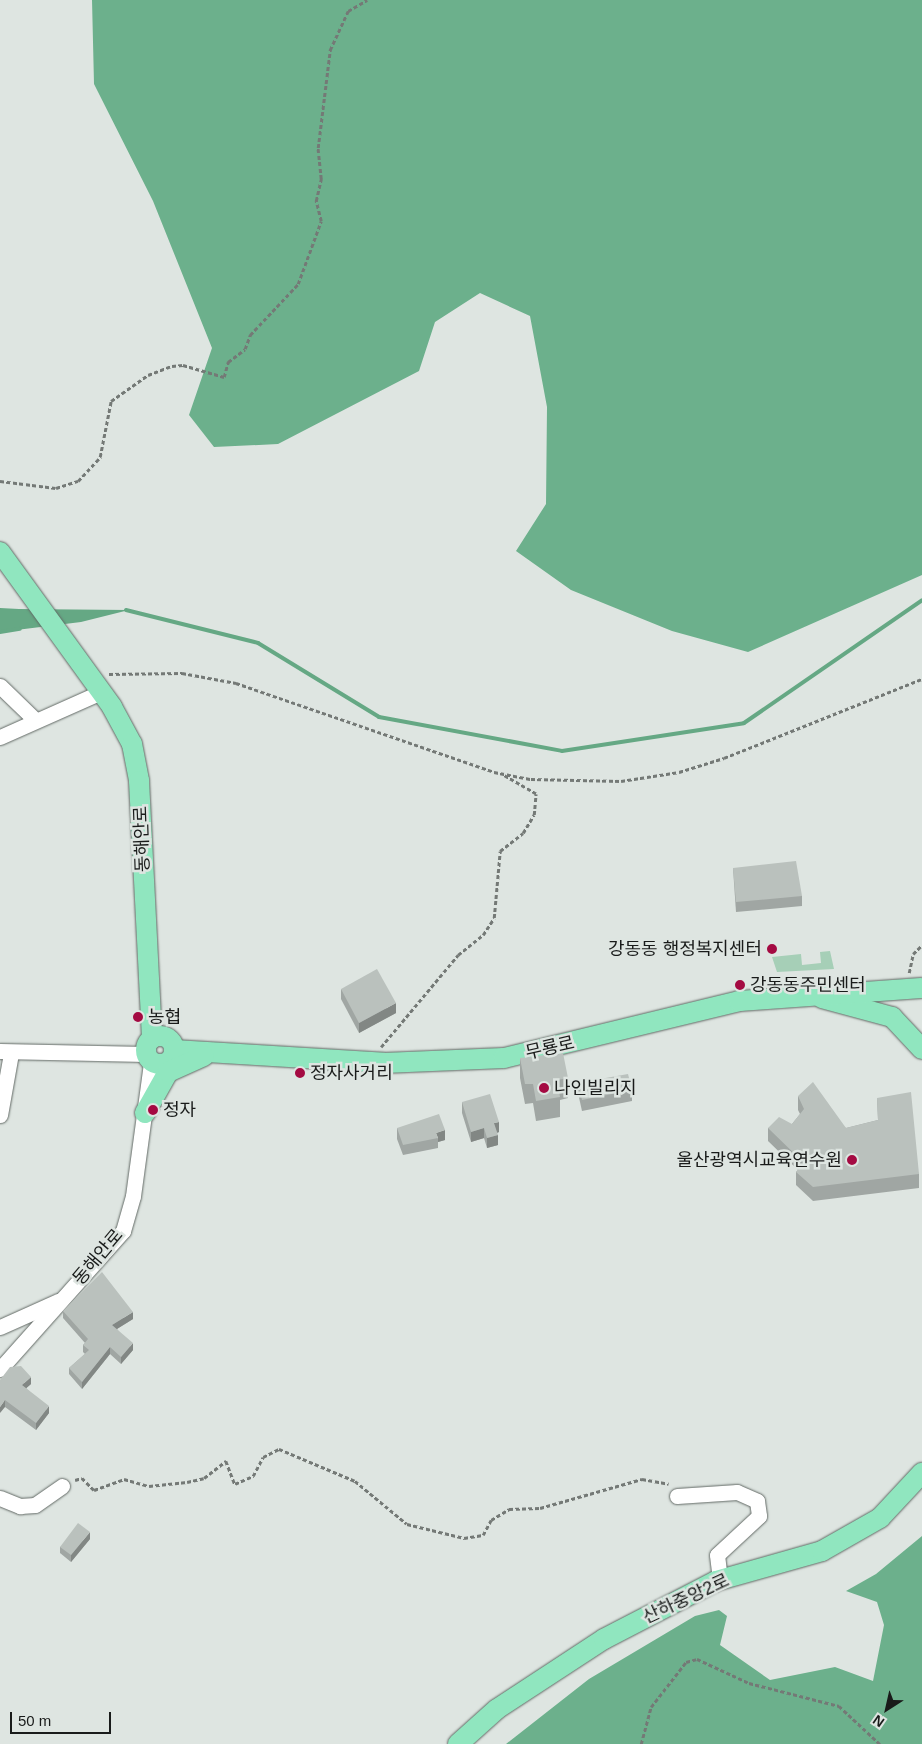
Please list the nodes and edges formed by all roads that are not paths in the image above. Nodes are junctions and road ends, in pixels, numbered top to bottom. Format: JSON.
{"nodes":[{"id":1,"x":0,"y":552,"type":"edge"},
{"id":2,"x":96,"y":686,"type":"junction"},
{"id":3,"x":1,"y":687,"type":"edge"},
{"id":4,"x":34,"y":719,"type":"junction"},
{"id":5,"x":1,"y":734,"type":"edge"},
{"id":6,"x":914,"y":988,"type":"edge"},
{"id":7,"x":816,"y":995,"type":"junction"},
{"id":8,"x":922,"y":1049,"type":"edge"},
{"id":9,"x":150,"y":1051,"type":"junction"},
{"id":10,"x":6,"y":1052,"type":"edge"},
{"id":11,"x":215,"y":1052,"type":"junction"},
{"id":12,"x":145,"y":1113,"type":"junction"},
{"id":13,"x":0,"y":1115,"type":"edge"},
{"id":14,"x":60,"y":1301,"type":"junction"},
{"id":15,"x":0,"y":1327,"type":"edge"},
{"id":16,"x":0,"y":1369,"type":"edge"},
{"id":17,"x":922,"y":1473,"type":"edge"},
{"id":18,"x":62,"y":1486,"type":"road end"},
{"id":19,"x":677,"y":1496,"type":"road end"},
{"id":20,"x":0,"y":1498,"type":"edge"},
{"id":21,"x":720,"y":1580,"type":"junction"},
{"id":22,"x":458,"y":1744,"type":"edge"}],
"edges":[{"from":1,"to":2,"type":"main road","name":"동해안로"},
{"from":2,"to":4,"type":"street"},
{"from":2,"to":9,"type":"main road","name":"동해안로"},
{"from":3,"to":4,"type":"street"},
{"from":4,"to":5,"type":"street"},
{"from":6,"to":7,"type":"main road","name":"무룡로"},
{"from":7,"to":8,"type":"main road"},
{"from":7,"to":11,"type":"main road","name":"무룡로"},
{"from":9,"to":10,"type":"street"},
{"from":9,"to":11,"type":"main road","name":"무룡로"},
{"from":9,"to":12,"type":"street","name":"동해안로"},
{"from":10,"to":13,"type":"street"},
{"from":11,"to":12,"type":"main road"},
{"from":12,"to":14,"type":"street","name":"동해안로"},
{"from":14,"to":15,"type":"street"},
{"from":14,"to":16,"type":"street","name":"동해안로"},
{"from":17,"to":21,"type":"main road","name":"산하중앙2로"},
{"from":18,"to":20,"type":"street"},
{"from":19,"to":21,"type":"street"},
{"from":21,"to":22,"type":"main road","name":"산하중앙2로"}]}
